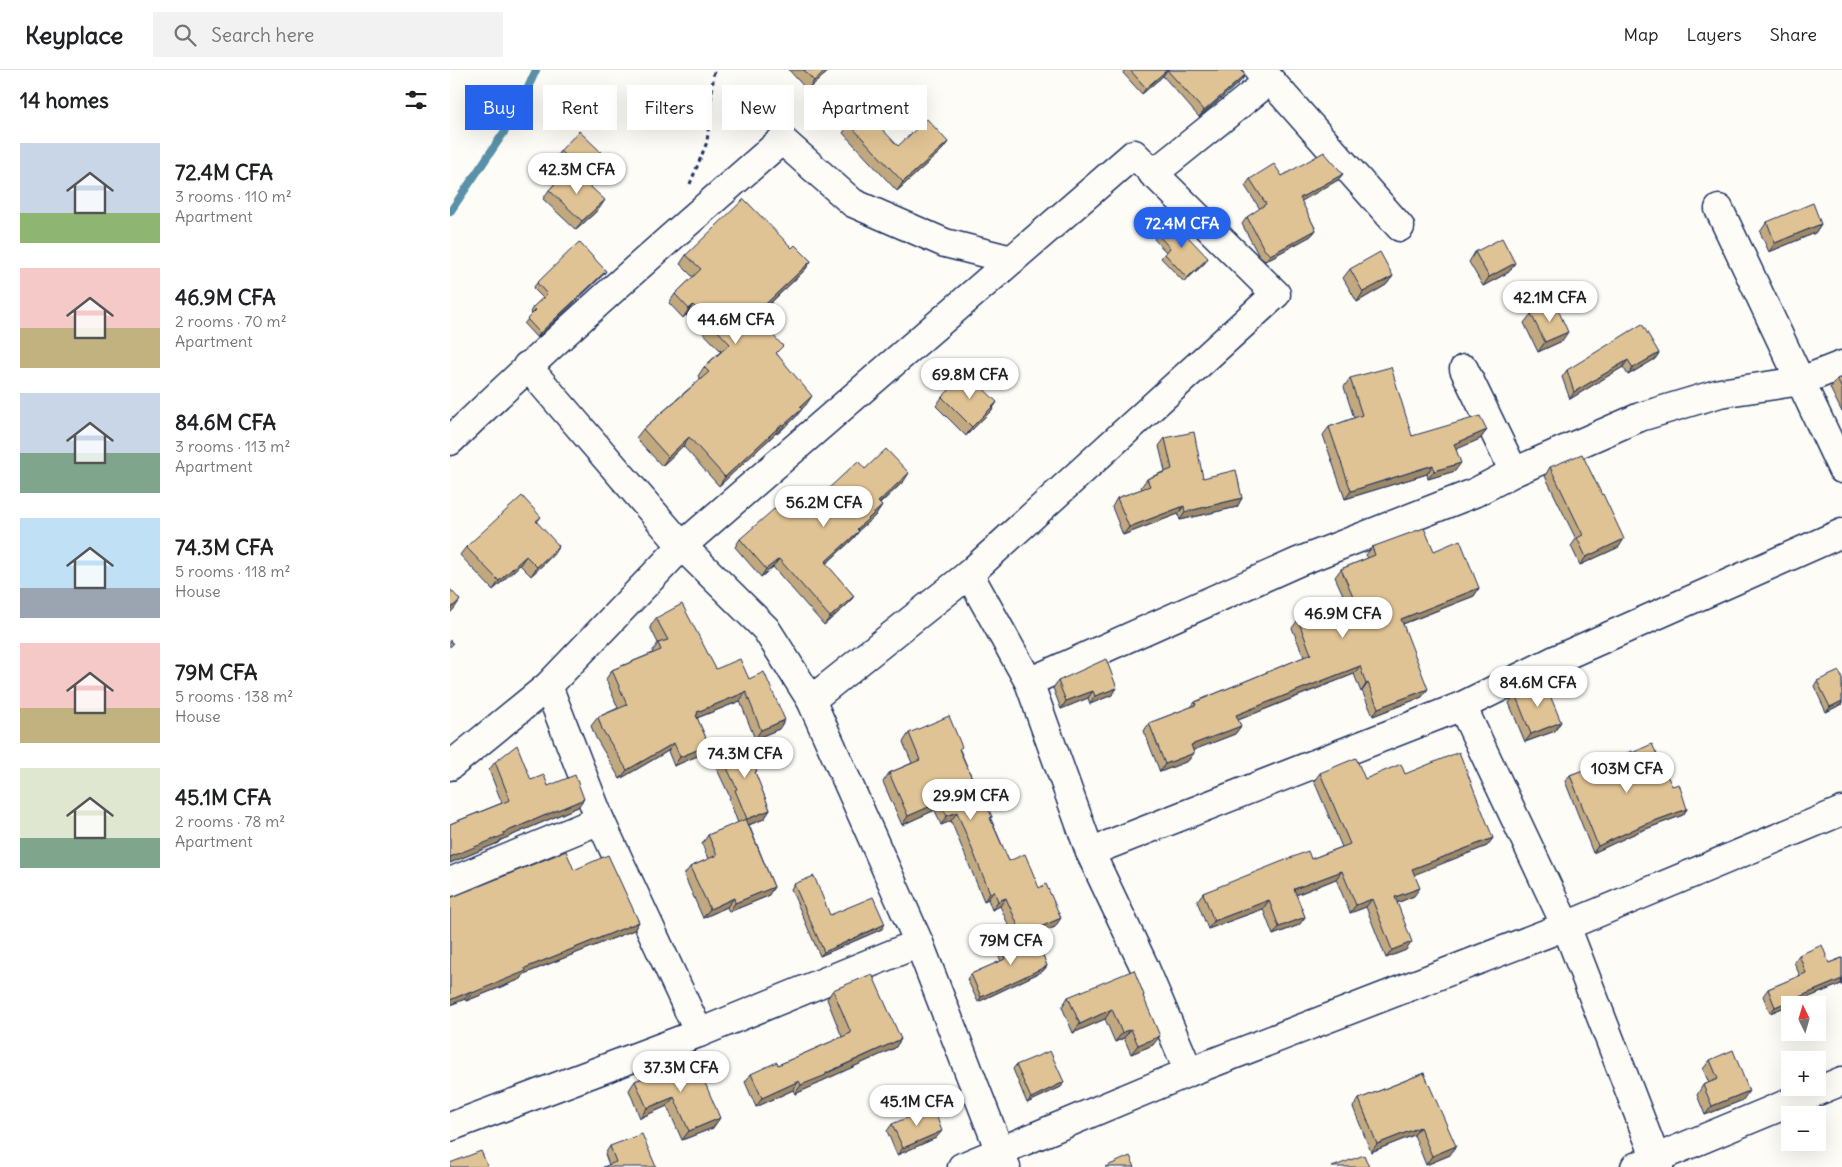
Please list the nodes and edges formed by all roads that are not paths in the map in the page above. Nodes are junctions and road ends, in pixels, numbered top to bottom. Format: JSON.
{"nodes":[{"id":1,"x":1264,"y":75,"type":"edge"},
{"id":2,"x":1153,"y":174,"type":"junction"},
{"id":3,"x":1719,"y":209,"type":"dead end"},
{"id":4,"x":1400,"y":227,"type":"dead end"},
{"id":5,"x":1012,"y":260,"type":"junction"},
{"id":6,"x":1842,"y":365,"type":"edge"},
{"id":7,"x":527,"y":366,"type":"junction"},
{"id":8,"x":1464,"y":369,"type":"dead end"},
{"id":9,"x":1801,"y":381,"type":"junction"},
{"id":10,"x":450,"y":441,"type":"edge"},
{"id":11,"x":1842,"y":469,"type":"edge"},
{"id":12,"x":1514,"y":472,"type":"junction"},
{"id":13,"x":1842,"y":533,"type":"edge"},
{"id":14,"x":682,"y":546,"type":"junction"},
{"id":15,"x":969,"y":574,"type":"junction"},
{"id":16,"x":1029,"y":682,"type":"junction"},
{"id":17,"x":548,"y":686,"type":"junction"},
{"id":18,"x":811,"y":700,"type":"junction"},
{"id":19,"x":1462,"y":706,"type":"junction"},
{"id":20,"x":450,"y":766,"type":"edge"},
{"id":21,"x":1842,"y":812,"type":"edge"},
{"id":22,"x":600,"y":820,"type":"junction"},
{"id":23,"x":1090,"y":852,"type":"junction"},
{"id":24,"x":450,"y":882,"type":"edge"},
{"id":25,"x":1566,"y":926,"type":"junction"},
{"id":26,"x":918,"y":943,"type":"junction"},
{"id":27,"x":699,"y":1033,"type":"junction"},
{"id":28,"x":1189,"y":1072,"type":"junction"},
{"id":29,"x":1842,"y":1082,"type":"edge"},
{"id":30,"x":450,"y":1127,"type":"edge"},
{"id":31,"x":1003,"y":1159,"type":"edge"},
{"id":32,"x":1650,"y":1164,"type":"edge"},
{"id":33,"x":962,"y":1167,"type":"edge"}],
"edges":[{"from":1,"to":2,"type":"street"},
{"from":1,"to":4,"type":"street"},
{"from":2,"to":5,"type":"street"},
{"from":2,"to":15,"type":"street"},
{"from":3,"to":9,"type":"street"},
{"from":5,"to":7,"type":"street"},
{"from":5,"to":14,"type":"street"},
{"from":6,"to":9,"type":"street"},
{"from":7,"to":10,"type":"street"},
{"from":7,"to":14,"type":"street"},
{"from":8,"to":12,"type":"street"},
{"from":9,"to":11,"type":"street"},
{"from":9,"to":12,"type":"street"},
{"from":12,"to":16,"type":"street"},
{"from":13,"to":19,"type":"street"},
{"from":14,"to":17,"type":"street"},
{"from":14,"to":18,"type":"street"},
{"from":15,"to":16,"type":"street"},
{"from":15,"to":18,"type":"street"},
{"from":16,"to":23,"type":"street"},
{"from":17,"to":20,"type":"street"},
{"from":17,"to":22,"type":"street"},
{"from":18,"to":26,"type":"street"},
{"from":19,"to":23,"type":"street"},
{"from":19,"to":25,"type":"street"},
{"from":21,"to":25,"type":"street"},
{"from":22,"to":24,"type":"street"},
{"from":22,"to":27,"type":"street"},
{"from":23,"to":28,"type":"street"},
{"from":25,"to":28,"type":"street"},
{"from":25,"to":32,"type":"street"},
{"from":26,"to":27,"type":"street"},
{"from":26,"to":31,"type":"street"},
{"from":27,"to":30,"type":"street"},
{"from":28,"to":31,"type":"street"},
{"from":29,"to":32,"type":"street"},
{"from":31,"to":33,"type":"street"}]}
